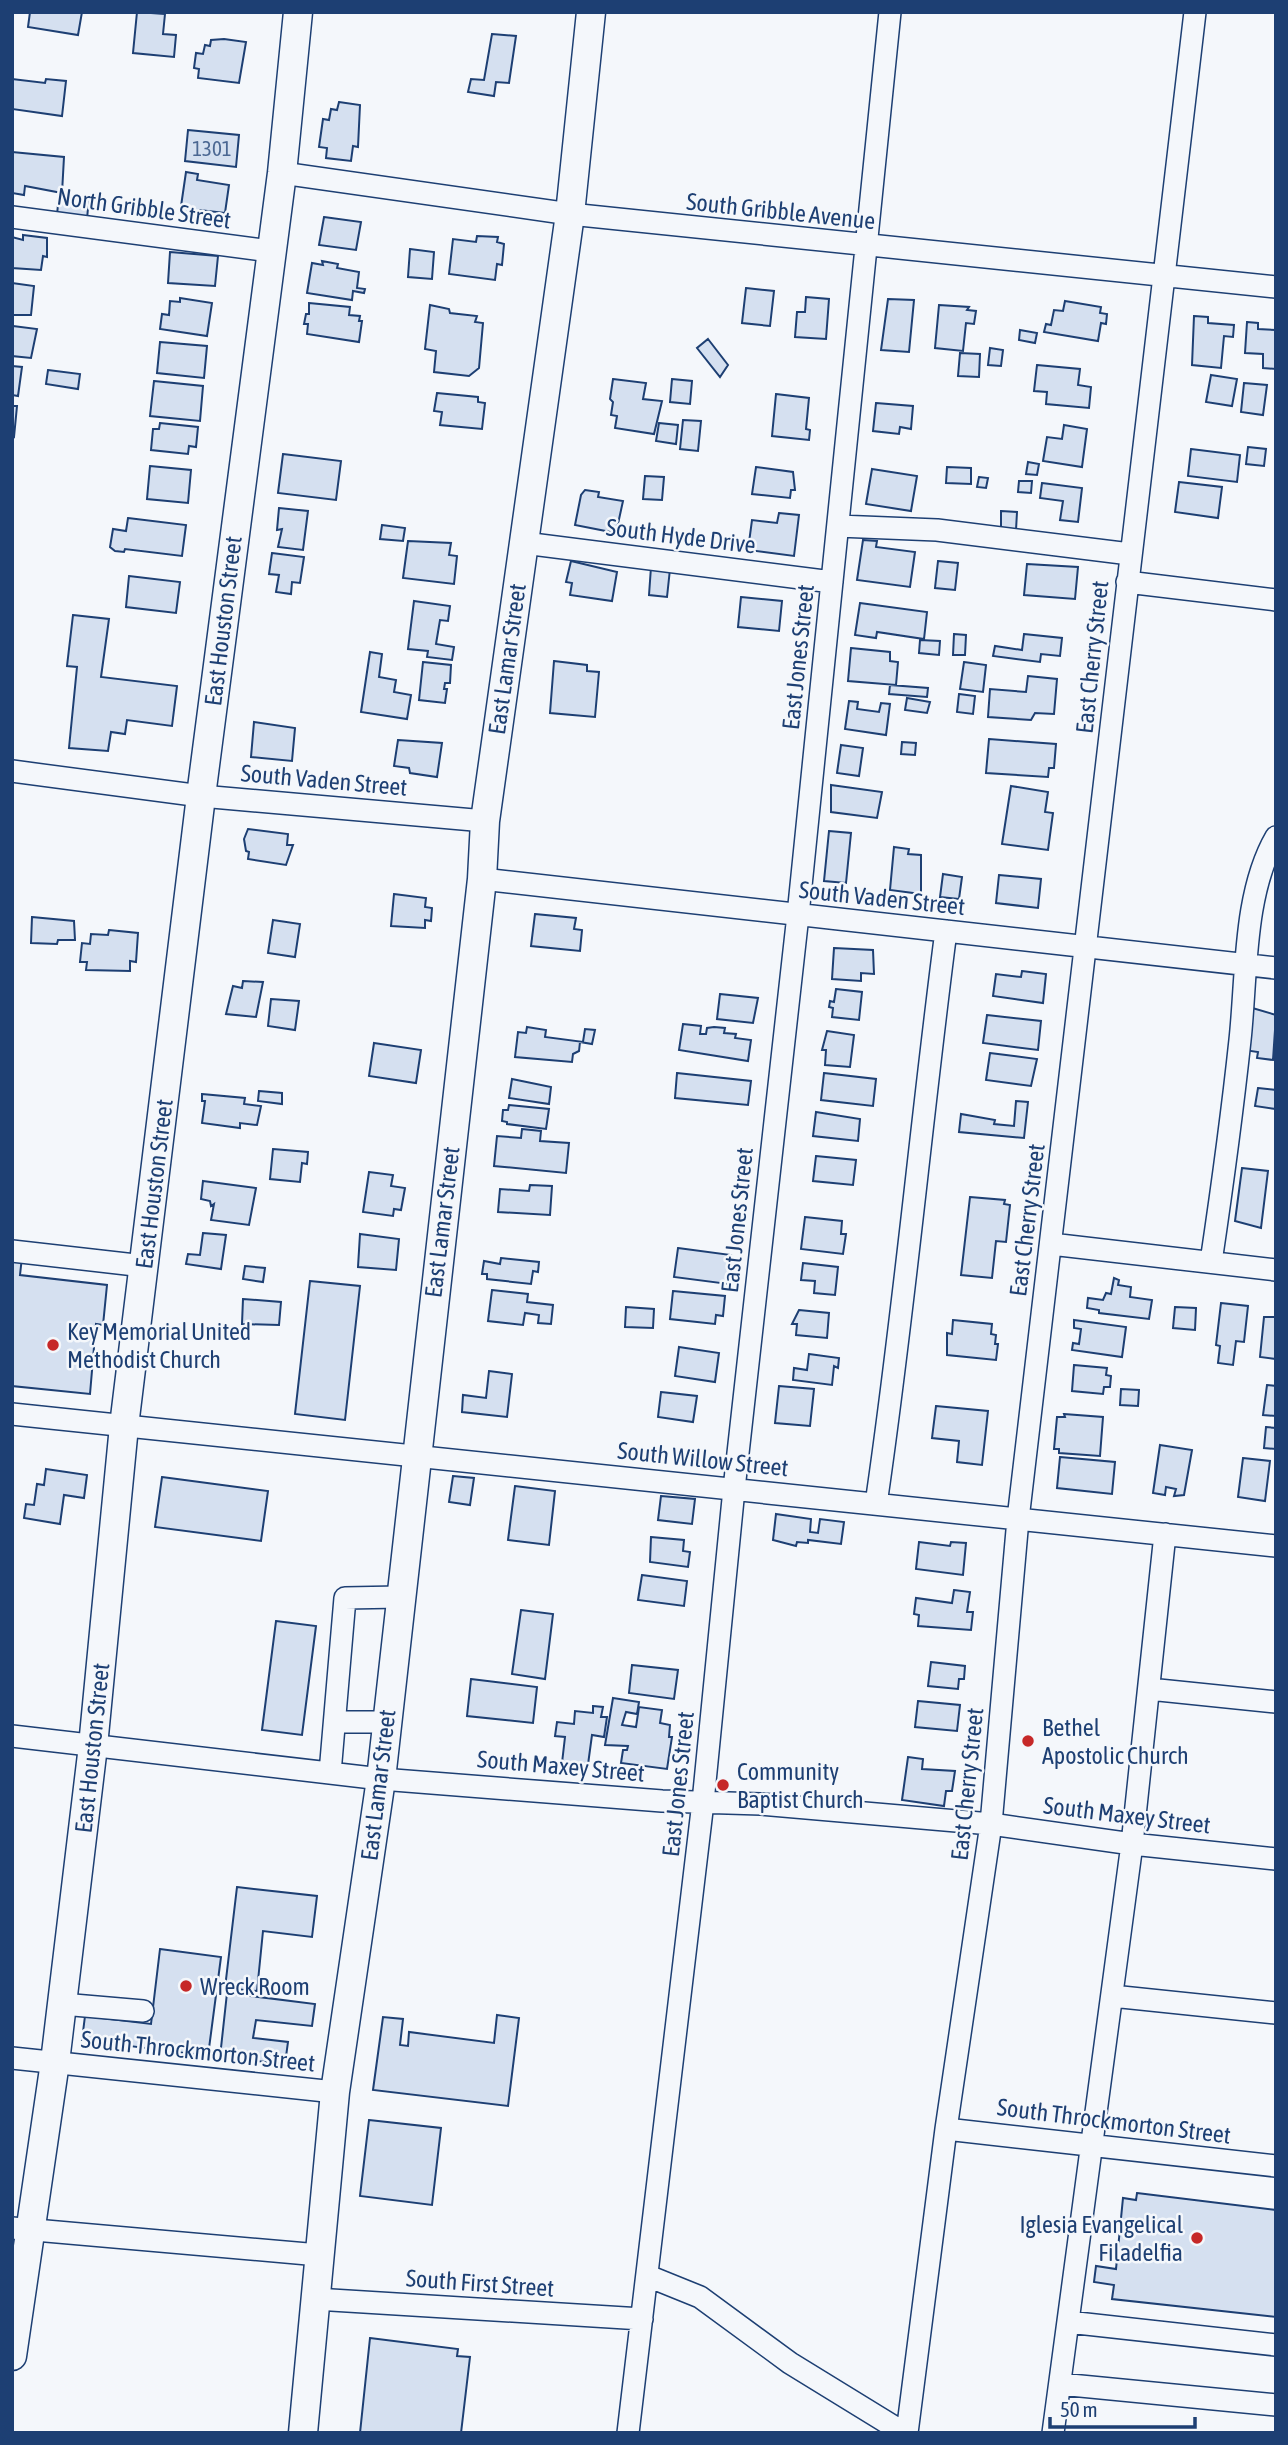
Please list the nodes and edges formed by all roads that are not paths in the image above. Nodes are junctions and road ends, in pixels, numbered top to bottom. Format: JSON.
{"nodes":[{"id":1,"x":298,"y":12,"type":"edge"},
{"id":2,"x":591,"y":12,"type":"edge"},
{"id":3,"x":890,"y":12,"type":"edge"},
{"id":4,"x":1195,"y":12,"type":"edge"},
{"id":5,"x":282,"y":173,"type":"junction"},
{"id":6,"x":570,"y":214,"type":"junction"},
{"id":7,"x":12,"y":217,"type":"edge"},
{"id":8,"x":866,"y":247,"type":"junction"},
{"id":9,"x":270,"y":251,"type":"junction"},
{"id":10,"x":1163,"y":275,"type":"junction"},
{"id":11,"x":1276,"y":287,"type":"edge"},
{"id":12,"x":838,"y":526,"type":"junction"},
{"id":13,"x":524,"y":543,"type":"junction"},
{"id":14,"x":1130,"y":554,"type":"junction"},
{"id":15,"x":832,"y":582,"type":"junction"},
{"id":16,"x":1126,"y":582,"type":"junction"},
{"id":17,"x":1276,"y":600,"type":"edge"},
{"id":18,"x":12,"y":771,"type":"edge"},
{"id":19,"x":201,"y":796,"type":"junction"},
{"id":20,"x":485,"y":821,"type":"junction"},
{"id":21,"x":1276,"y":837,"type":"edge"},
{"id":22,"x":482,"y":879,"type":"junction"},
{"id":23,"x":798,"y":915,"type":"junction"},
{"id":24,"x":946,"y":931,"type":"junction"},
{"id":25,"x":1085,"y":947,"type":"junction"},
{"id":26,"x":1244,"y":965,"type":"junction"},
{"id":27,"x":1276,"y":968,"type":"edge"},
{"id":28,"x":1051,"y":1244,"type":"junction"},
{"id":29,"x":12,"y":1251,"type":"edge"},
{"id":30,"x":1211,"y":1262,"type":"junction"},
{"id":31,"x":144,"y":1266,"type":"junction"},
{"id":32,"x":1276,"y":1270,"type":"edge"},
{"id":33,"x":12,"y":1413,"type":"edge"},
{"id":34,"x":124,"y":1426,"type":"junction"},
{"id":35,"x":415,"y":1456,"type":"junction"},
{"id":36,"x":734,"y":1489,"type":"junction"},
{"id":37,"x":876,"y":1504,"type":"junction"},
{"id":38,"x":1018,"y":1519,"type":"junction"},
{"id":39,"x":1165,"y":1534,"type":"junction"},
{"id":40,"x":1276,"y":1546,"type":"edge"},
{"id":41,"x":400,"y":1597,"type":"junction"},
{"id":42,"x":1149,"y":1689,"type":"junction"},
{"id":43,"x":1276,"y":1702,"type":"edge"},
{"id":44,"x":335,"y":1722,"type":"junction"},
{"id":45,"x":387,"y":1722,"type":"junction"},
{"id":46,"x":12,"y":1736,"type":"edge"},
{"id":47,"x":93,"y":1746,"type":"junction"},
{"id":48,"x":330,"y":1773,"type":"junction"},
{"id":49,"x":381,"y":1779,"type":"junction"},
{"id":50,"x":703,"y":1802,"type":"junction"},
{"id":51,"x":991,"y":1824,"type":"junction"},
{"id":52,"x":1132,"y":1844,"type":"junction"},
{"id":53,"x":1276,"y":1859,"type":"edge"},
{"id":54,"x":1112,"y":1996,"type":"junction"},
{"id":55,"x":62,"y":2004,"type":"junction"},
{"id":56,"x":143,"y":2011,"type":"dead end"},
{"id":57,"x":1276,"y":2013,"type":"edge"},
{"id":58,"x":12,"y":2058,"type":"edge"},
{"id":59,"x":55,"y":2062,"type":"junction"},
{"id":60,"x":335,"y":2092,"type":"junction"},
{"id":61,"x":946,"y":2129,"type":"junction"},
{"id":62,"x":1093,"y":2145,"type":"junction"},
{"id":63,"x":1276,"y":2166,"type":"edge"},
{"id":64,"x":22,"y":2229,"type":"edge"},
{"id":65,"x":319,"y":2255,"type":"junction"},
{"id":66,"x":648,"y":2276,"type":"junction"},
{"id":67,"x":315,"y":2299,"type":"junction"},
{"id":68,"x":642,"y":2319,"type":"junction"},
{"id":69,"x":1069,"y":2322,"type":"junction"},
{"id":70,"x":1276,"y":2345,"type":"edge"},
{"id":71,"x":12,"y":2356,"type":"edge"},
{"id":72,"x":1060,"y":2384,"type":"junction"},
{"id":73,"x":1276,"y":2405,"type":"edge"},
{"id":74,"x":303,"y":2433,"type":"edge"},
{"id":75,"x":628,"y":2433,"type":"edge"},
{"id":76,"x":905,"y":2433,"type":"edge"},
{"id":77,"x":1053,"y":2433,"type":"edge"}],
"edges":[{"from":1,"to":5,"type":"main road","name":"East Houston Street"},
{"from":2,"to":6,"type":"main road","name":"East Lamar Street"},
{"from":3,"to":8,"type":"street","name":"East Jones Street"},
{"from":4,"to":10,"type":"street","name":"East Cherry Street"},
{"from":5,"to":6,"type":"street","name":"South Gribble Avenue"},
{"from":5,"to":9,"type":"main road","name":"East Houston Street"},
{"from":6,"to":8,"type":"street","name":"South Gribble Avenue"},
{"from":6,"to":13,"type":"main road","name":"East Lamar Street"},
{"from":7,"to":9,"type":"street","name":"North Gribble Street"},
{"from":8,"to":10,"type":"street","name":"South Gribble Avenue"},
{"from":8,"to":12,"type":"street","name":"East Jones Street"},
{"from":9,"to":19,"type":"main road","name":"East Houston Street"},
{"from":10,"to":11,"type":"street","name":"South Gribble Avenue"},
{"from":10,"to":14,"type":"street","name":"East Cherry Street"},
{"from":12,"to":14,"type":"street"},
{"from":12,"to":15,"type":"street","name":"East Jones Street"},
{"from":13,"to":15,"type":"street","name":"South Hyde Drive"},
{"from":13,"to":20,"type":"main road","name":"East Lamar Street"},
{"from":14,"to":16,"type":"street","name":"East Cherry Street"},
{"from":15,"to":23,"type":"street","name":"East Jones Street"},
{"from":16,"to":17,"type":"street"},
{"from":16,"to":25,"type":"street","name":"East Cherry Street"},
{"from":18,"to":19,"type":"street","name":"South Vaden Street"},
{"from":19,"to":20,"type":"street","name":"South Vaden Street"},
{"from":19,"to":31,"type":"main road","name":"East Houston Street"},
{"from":20,"to":22,"type":"main road","name":"East Lamar Street"},
{"from":21,"to":26,"type":"street"},
{"from":22,"to":23,"type":"street","name":"South Vaden Street"},
{"from":22,"to":35,"type":"main road","name":"East Lamar Street"},
{"from":23,"to":24,"type":"street","name":"South Vaden Street"},
{"from":23,"to":36,"type":"street","name":"East Jones Street"},
{"from":24,"to":25,"type":"street","name":"South Vaden Street"},
{"from":24,"to":37,"type":"street"},
{"from":25,"to":26,"type":"street","name":"South Vaden Street"},
{"from":25,"to":28,"type":"street","name":"East Cherry Street"},
{"from":26,"to":27,"type":"street","name":"South Vaden Street"},
{"from":26,"to":30,"type":"street"},
{"from":28,"to":30,"type":"street"},
{"from":28,"to":38,"type":"street","name":"East Cherry Street"},
{"from":29,"to":31,"type":"street"},
{"from":30,"to":32,"type":"street"},
{"from":31,"to":34,"type":"main road","name":"East Houston Street"},
{"from":33,"to":34,"type":"street","name":"South Willow Street"},
{"from":34,"to":35,"type":"street","name":"South Willow Street"},
{"from":34,"to":47,"type":"main road","name":"East Houston Street"},
{"from":35,"to":36,"type":"street","name":"South Willow Street"},
{"from":35,"to":41,"type":"main road","name":"East Lamar Street"},
{"from":36,"to":37,"type":"street","name":"South Willow Street"},
{"from":36,"to":50,"type":"street","name":"East Jones Street"},
{"from":37,"to":38,"type":"street","name":"South Willow Street"},
{"from":38,"to":39,"type":"street","name":"South Willow Street"},
{"from":38,"to":51,"type":"street","name":"East Cherry Street"},
{"from":39,"to":40,"type":"street","name":"South Willow Street"},
{"from":39,"to":42,"type":"street"},
{"from":41,"to":44,"type":"street"},
{"from":41,"to":45,"type":"main road","name":"East Lamar Street"},
{"from":42,"to":43,"type":"street"},
{"from":42,"to":52,"type":"street"},
{"from":44,"to":45,"type":"street"},
{"from":44,"to":48,"type":"street"},
{"from":45,"to":49,"type":"main road","name":"East Lamar Street"},
{"from":46,"to":47,"type":"street","name":"South Maxey Street"},
{"from":47,"to":48,"type":"street","name":"South Maxey Street"},
{"from":47,"to":55,"type":"main road","name":"East Houston Street"},
{"from":48,"to":49,"type":"street","name":"South Maxey Street"},
{"from":49,"to":50,"type":"street","name":"South Maxey Street"},
{"from":49,"to":60,"type":"main road","name":"East Lamar Street"},
{"from":50,"to":51,"type":"street","name":"South Maxey Street"},
{"from":50,"to":66,"type":"street","name":"East Jones Street"},
{"from":51,"to":52,"type":"street","name":"South Maxey Street"},
{"from":51,"to":61,"type":"street","name":"East Cherry Street"},
{"from":52,"to":53,"type":"street","name":"South Maxey Street"},
{"from":52,"to":54,"type":"street"},
{"from":54,"to":57,"type":"street"},
{"from":54,"to":62,"type":"street"},
{"from":55,"to":56,"type":"street"},
{"from":55,"to":59,"type":"main road","name":"East Houston Street"},
{"from":58,"to":59,"type":"street","name":"South Throckmorton Street"},
{"from":59,"to":60,"type":"street","name":"South Throckmorton Street"},
{"from":59,"to":64,"type":"main road","name":"East Houston Street"},
{"from":60,"to":65,"type":"main road","name":"East Lamar Street"},
{"from":61,"to":62,"type":"street","name":"South Throckmorton Street"},
{"from":61,"to":76,"type":"street","name":"East Cherry Street"},
{"from":62,"to":63,"type":"street","name":"South Throckmorton Street"},
{"from":62,"to":69,"type":"street"},
{"from":64,"to":65,"type":"street"},
{"from":64,"to":71,"type":"main road","name":"East Houston Street"},
{"from":65,"to":67,"type":"main road","name":"East Lamar Street"},
{"from":66,"to":68,"type":"street","name":"East Jones Street"},
{"from":66,"to":76,"type":"street"},
{"from":67,"to":68,"type":"street","name":"South First Street"},
{"from":67,"to":74,"type":"main road","name":"East Lamar Street"},
{"from":68,"to":75,"type":"street","name":"East Jones Street"},
{"from":69,"to":70,"type":"street"},
{"from":69,"to":72,"type":"street"},
{"from":72,"to":73,"type":"street"},
{"from":72,"to":77,"type":"street"}]}
